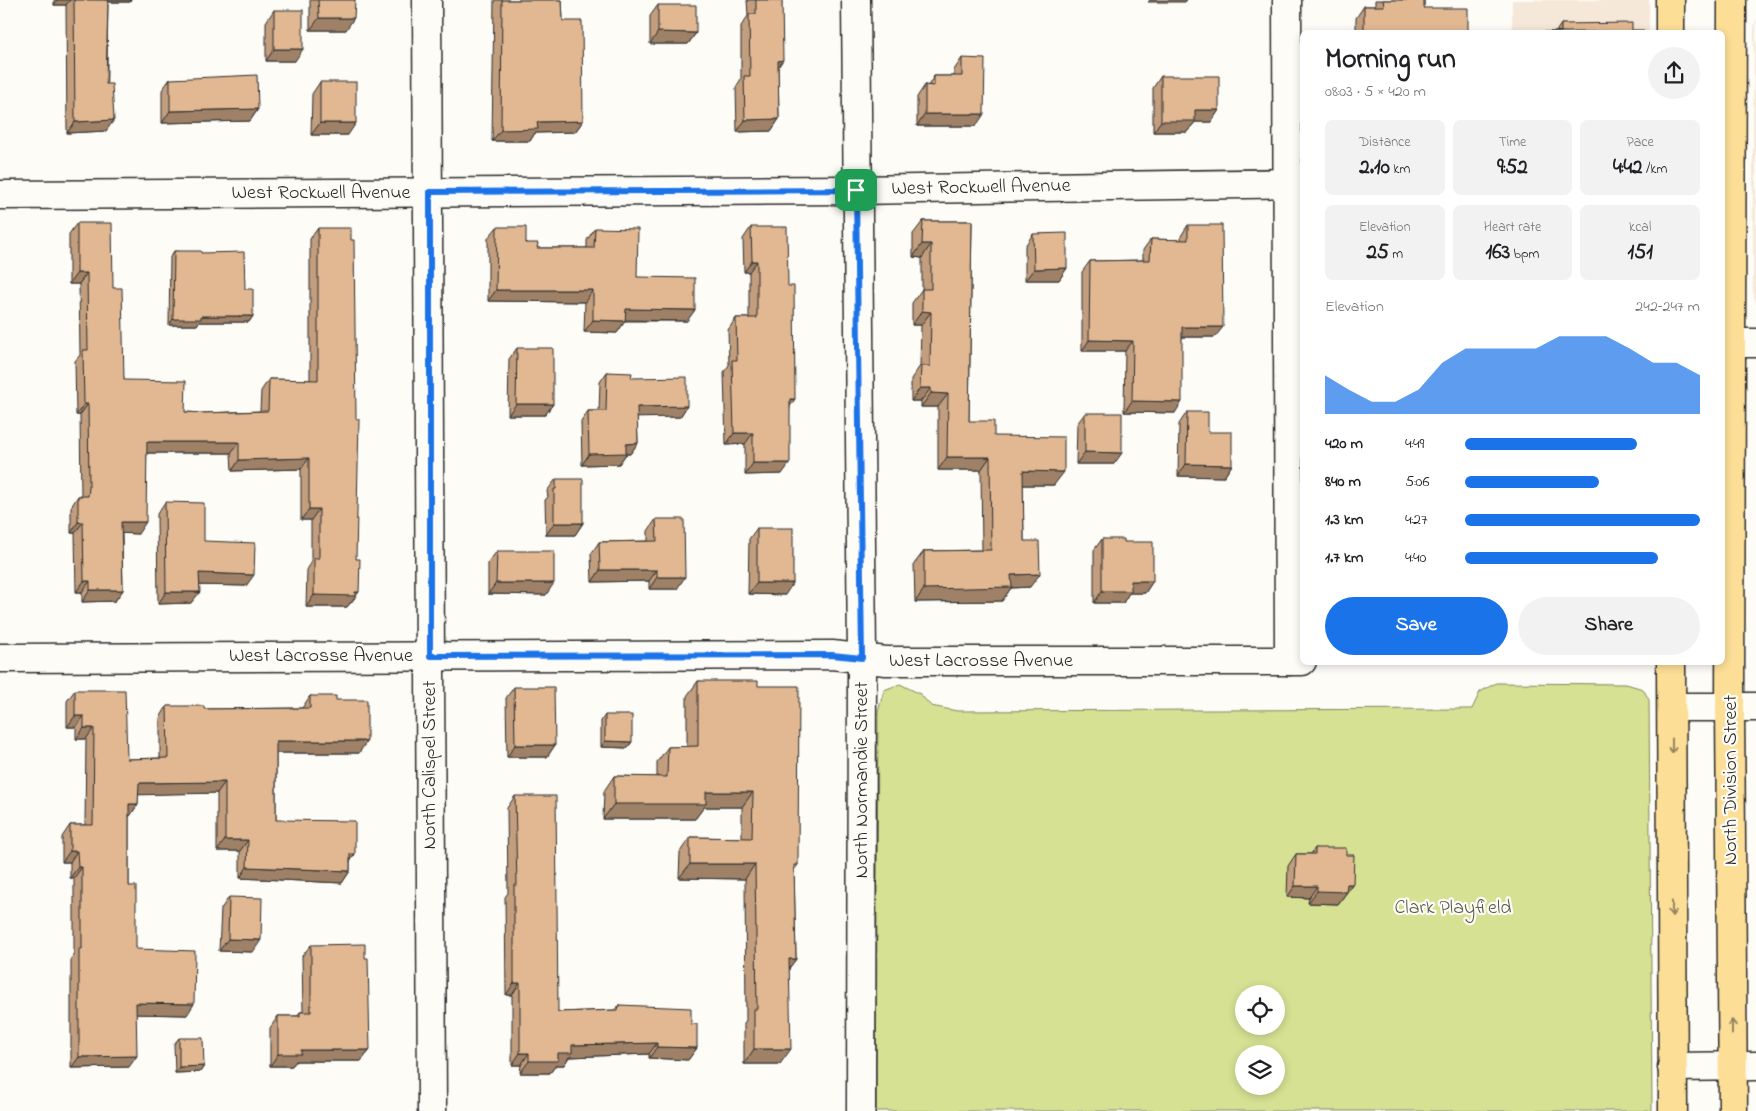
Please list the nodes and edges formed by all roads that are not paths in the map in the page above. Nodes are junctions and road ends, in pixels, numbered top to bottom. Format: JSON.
{"nodes":[{"id":1,"x":427,"y":0,"type":"edge"},
{"id":2,"x":856,"y":0,"type":"edge"},
{"id":3,"x":1287,"y":0,"type":"edge"},
{"id":4,"x":1670,"y":0,"type":"edge"},
{"id":5,"x":1732,"y":0,"type":"edge"},
{"id":6,"x":1670,"y":30,"type":"edge"},
{"id":7,"x":1727,"y":182,"type":"edge"},
{"id":8,"x":1295,"y":183,"type":"edge"},
{"id":9,"x":856,"y":190,"type":"junction"},
{"id":10,"x":430,"y":192,"type":"junction"},
{"id":11,"x":0,"y":195,"type":"edge"},
{"id":12,"x":1744,"y":343,"type":"edge"},
{"id":13,"x":430,"y":656,"type":"junction"},
{"id":14,"x":0,"y":658,"type":"edge"},
{"id":15,"x":862,"y":658,"type":"junction"},
{"id":16,"x":1296,"y":661,"type":"edge"},
{"id":17,"x":1727,"y":661,"type":"edge"},
{"id":18,"x":1671,"y":665,"type":"edge"},
{"id":19,"x":1672,"y":707,"type":"junction"},
{"id":20,"x":1743,"y":707,"type":"edge"},
{"id":21,"x":1744,"y":1066,"type":"edge"},
{"id":22,"x":1672,"y":1067,"type":"junction"},
{"id":23,"x":432,"y":1111,"type":"edge"},
{"id":24,"x":861,"y":1111,"type":"edge"},
{"id":25,"x":1673,"y":1111,"type":"edge"},
{"id":26,"x":1733,"y":1111,"type":"edge"}],
"edges":[{"from":1,"to":10,"type":"street","name":"North Calispel Street"},
{"from":2,"to":9,"type":"street","name":"North Normandie Street"},
{"from":3,"to":8,"type":"street"},
{"from":4,"to":6,"type":"main road"},
{"from":5,"to":7,"type":"main road","name":"North Division Street"},
{"from":7,"to":12,"type":"main road","name":"North Division Street"},
{"from":8,"to":9,"type":"street","name":"West Rockwell Avenue"},
{"from":8,"to":16,"type":"street"},
{"from":9,"to":10,"type":"street","name":"West Rockwell Avenue"},
{"from":9,"to":15,"type":"street","name":"North Normandie Street"},
{"from":10,"to":11,"type":"street","name":"West Rockwell Avenue"},
{"from":10,"to":13,"type":"street","name":"North Calispel Street"},
{"from":12,"to":17,"type":"main road","name":"North Division Street"},
{"from":13,"to":14,"type":"street","name":"West Lacrosse Avenue"},
{"from":13,"to":15,"type":"street","name":"West Lacrosse Avenue"},
{"from":13,"to":23,"type":"street","name":"North Calispel Street"},
{"from":15,"to":16,"type":"street","name":"West Lacrosse Avenue"},
{"from":15,"to":24,"type":"street","name":"North Normandie Street"},
{"from":17,"to":20,"type":"main road","name":"North Division Street"},
{"from":18,"to":19,"type":"main road"},
{"from":19,"to":20,"type":"street"},
{"from":19,"to":22,"type":"main road","one_way":true},
{"from":21,"to":20,"type":"main road","name":"North Division Street","one_way":true},
{"from":21,"to":22,"type":"street"},
{"from":21,"to":26,"type":"main road","name":"North Division Street"},
{"from":22,"to":25,"type":"main road"}]}
